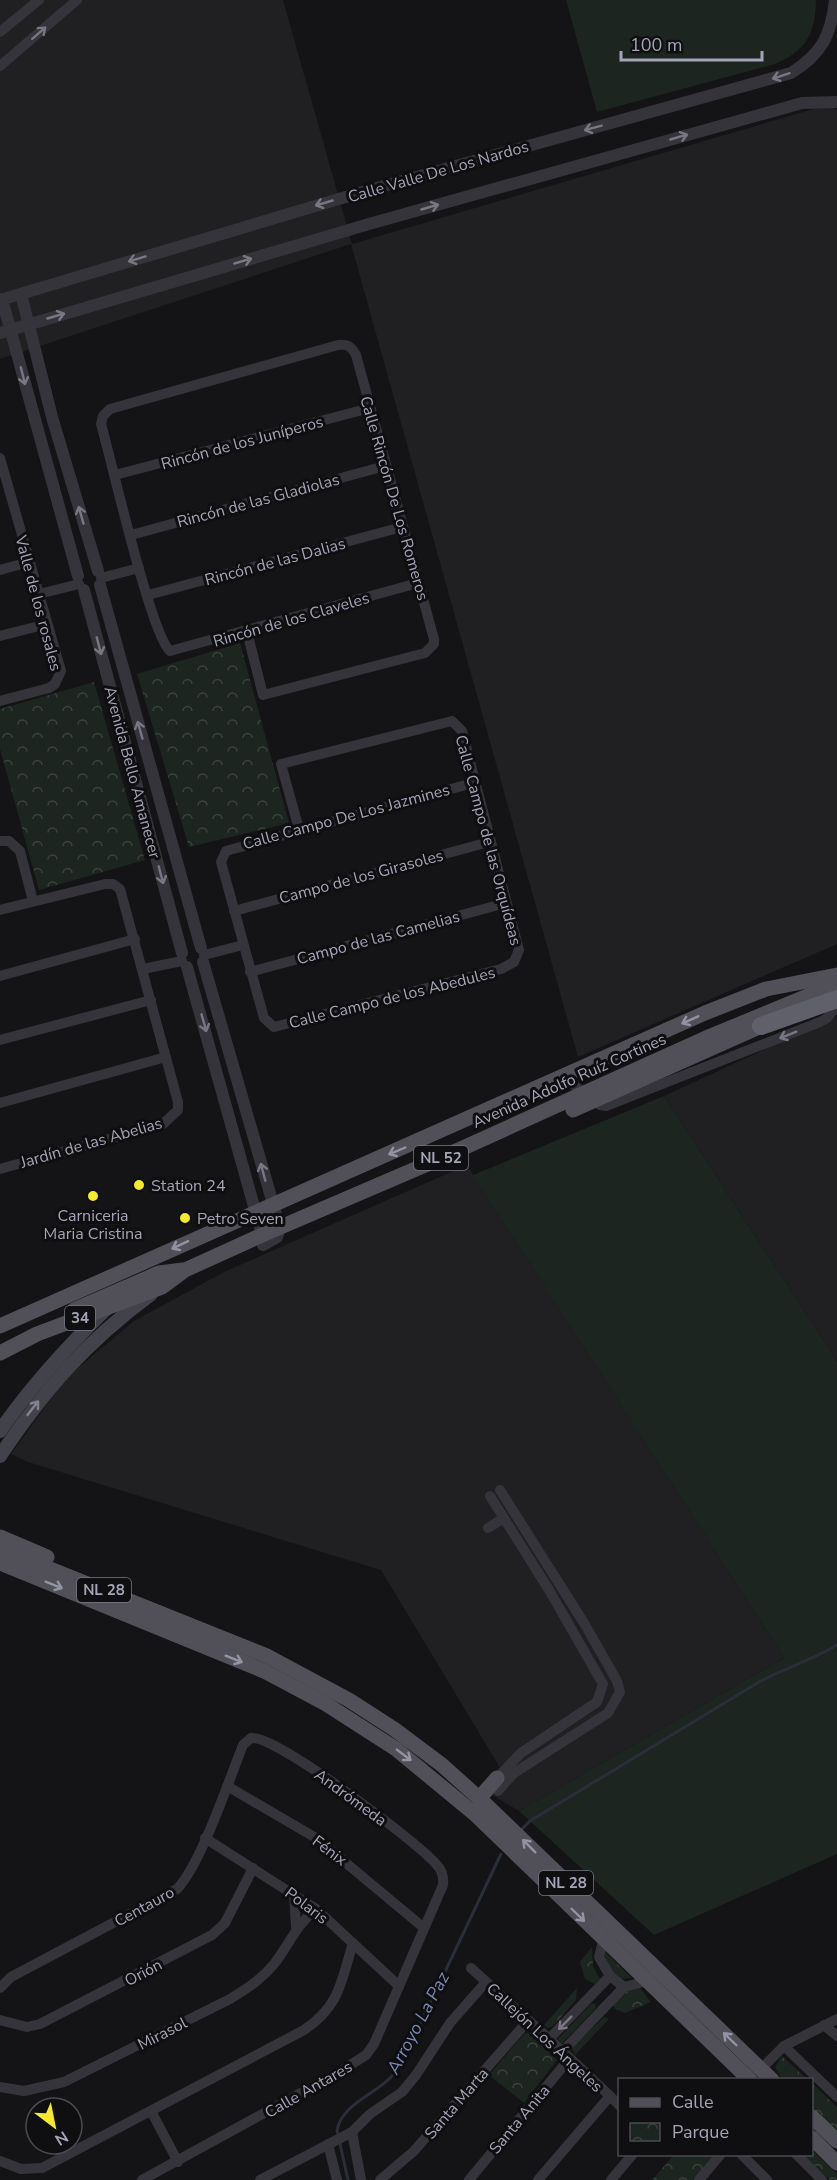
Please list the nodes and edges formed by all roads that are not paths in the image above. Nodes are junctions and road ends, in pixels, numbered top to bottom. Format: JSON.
{"nodes":[{"id":1,"x":39,"y":0,"type":"edge"},
{"id":2,"x":77,"y":0,"type":"edge"},
{"id":3,"x":835,"y":0,"type":"edge"},
{"id":4,"x":0,"y":32,"type":"edge"},
{"id":5,"x":0,"y":66,"type":"edge"},
{"id":6,"x":837,"y":102,"type":"edge"},
{"id":7,"x":21,"y":294,"type":"junction"},
{"id":8,"x":1,"y":300,"type":"edge"},
{"id":9,"x":28,"y":324,"type":"junction"},
{"id":10,"x":6,"y":331,"type":"edge"},
{"id":11,"x":46,"y":394,"type":"junction"},
{"id":12,"x":29,"y":399,"type":"junction"},
{"id":13,"x":370,"y":408,"type":"junction"},
{"id":14,"x":52,"y":417,"type":"junction"},
{"id":15,"x":35,"y":423,"type":"junction"},
{"id":16,"x":0,"y":458,"type":"edge"},
{"id":17,"x":385,"y":466,"type":"junction"},
{"id":18,"x":115,"y":475,"type":"junction"},
{"id":19,"x":6,"y":505,"type":"edge"},
{"id":20,"x":402,"y":527,"type":"junction"},
{"id":21,"x":131,"y":535,"type":"junction"},
{"id":22,"x":29,"y":562,"type":"junction"},
{"id":23,"x":139,"y":568,"type":"junction"},
{"id":24,"x":0,"y":570,"type":"edge"},
{"id":25,"x":99,"y":578,"type":"junction"},
{"id":26,"x":80,"y":583,"type":"junction"},
{"id":27,"x":418,"y":583,"type":"junction"},
{"id":28,"x":39,"y":594,"type":"junction"},
{"id":29,"x":148,"y":595,"type":"junction"},
{"id":30,"x":47,"y":624,"type":"junction"},
{"id":31,"x":247,"y":632,"type":"junction"},
{"id":32,"x":0,"y":636,"type":"edge"},
{"id":33,"x":0,"y":701,"type":"edge"},
{"id":34,"x":146,"y":753,"type":"junction"},
{"id":35,"x":129,"y":757,"type":"junction"},
{"id":36,"x":152,"y":774,"type":"junction"},
{"id":37,"x":135,"y":779,"type":"junction"},
{"id":38,"x":473,"y":783,"type":"junction"},
{"id":39,"x":299,"y":829,"type":"junction"},
{"id":40,"x":0,"y":841,"type":"edge"},
{"id":41,"x":489,"y":842,"type":"junction"},
{"id":42,"x":33,"y":901,"type":"junction"},
{"id":43,"x":506,"y":903,"type":"junction"},
{"id":44,"x":0,"y":910,"type":"edge"},
{"id":45,"x":234,"y":911,"type":"junction"},
{"id":46,"x":135,"y":939,"type":"junction"},
{"id":47,"x":243,"y":945,"type":"junction"},
{"id":48,"x":203,"y":955,"type":"junction"},
{"id":49,"x":184,"y":960,"type":"junction"},
{"id":50,"x":514,"y":962,"type":"joint"},
{"id":51,"x":143,"y":969,"type":"junction"},
{"id":52,"x":250,"y":972,"type":"junction"},
{"id":53,"x":837,"y":975,"type":"edge"},
{"id":54,"x":0,"y":976,"type":"edge"},
{"id":55,"x":837,"y":984,"type":"edge"},
{"id":56,"x":837,"y":997,"type":"edge"},
{"id":57,"x":151,"y":1000,"type":"junction"},
{"id":58,"x":837,"y":1006,"type":"edge"},
{"id":59,"x":761,"y":1026,"type":"joint"},
{"id":60,"x":647,"y":1039,"type":"junction"},
{"id":61,"x":0,"y":1040,"type":"edge"},
{"id":62,"x":166,"y":1057,"type":"junction"},
{"id":63,"x":563,"y":1077,"type":"junction"},
{"id":64,"x":240,"y":1086,"type":"junction"},
{"id":65,"x":223,"y":1090,"type":"junction"},
{"id":66,"x":589,"y":1095,"type":"junction"},
{"id":67,"x":0,"y":1103,"type":"edge"},
{"id":68,"x":247,"y":1112,"type":"junction"},
{"id":69,"x":231,"y":1118,"type":"junction"},
{"id":70,"x":445,"y":1130,"type":"junction"},
{"id":71,"x":432,"y":1162,"type":"junction"},
{"id":72,"x":0,"y":1168,"type":"edge"},
{"id":73,"x":272,"y":1205,"type":"junction"},
{"id":74,"x":256,"y":1211,"type":"junction"},
{"id":75,"x":271,"y":1238,"type":"junction"},
{"id":76,"x":185,"y":1270,"type":"junction"},
{"id":77,"x":134,"y":1283,"type":"junction"},
{"id":78,"x":96,"y":1284,"type":"junction"},
{"id":79,"x":162,"y":1287,"type":"junction"},
{"id":80,"x":108,"y":1308,"type":"junction"},
{"id":81,"x":74,"y":1310,"type":"junction"},
{"id":82,"x":0,"y":1326,"type":"edge"},
{"id":83,"x":0,"y":1344,"type":"edge"},
{"id":84,"x":0,"y":1353,"type":"edge"},
{"id":85,"x":0,"y":1431,"type":"edge"},
{"id":86,"x":0,"y":1456,"type":"edge"},
{"id":87,"x":500,"y":1490,"type":"dead end"},
{"id":88,"x":490,"y":1496,"type":"dead end"},
{"id":89,"x":504,"y":1518,"type":"junction"},
{"id":90,"x":488,"y":1528,"type":"dead end"},
{"id":91,"x":0,"y":1537,"type":"edge"},
{"id":92,"x":0,"y":1549,"type":"edge"},
{"id":93,"x":0,"y":1563,"type":"edge"},
{"id":94,"x":141,"y":1605,"type":"junction"},
{"id":95,"x":246,"y":1740,"type":"joint"},
{"id":96,"x":429,"y":1774,"type":"junction"},
{"id":97,"x":461,"y":1782,"type":"junction"},
{"id":98,"x":226,"y":1786,"type":"junction"},
{"id":99,"x":490,"y":1795,"type":"junction"},
{"id":100,"x":205,"y":1838,"type":"junction"},
{"id":101,"x":504,"y":1842,"type":"junction"},
{"id":102,"x":253,"y":1868,"type":"junction"},
{"id":103,"x":444,"y":1878,"type":"joint"},
{"id":104,"x":294,"y":1894,"type":"junction"},
{"id":105,"x":316,"y":1909,"type":"junction"},
{"id":106,"x":297,"y":1927,"type":"junction"},
{"id":107,"x":424,"y":1928,"type":"junction"},
{"id":108,"x":622,"y":1936,"type":"junction"},
{"id":109,"x":604,"y":1940,"type":"junction"},
{"id":110,"x":353,"y":1943,"type":"junction"},
{"id":111,"x":648,"y":1961,"type":"junction"},
{"id":112,"x":471,"y":1968,"type":"dead end"},
{"id":113,"x":610,"y":1976,"type":"junction"},
{"id":114,"x":647,"y":1980,"type":"junction"},
{"id":115,"x":486,"y":1982,"type":"junction"},
{"id":116,"x":399,"y":1986,"type":"junction"},
{"id":117,"x":624,"y":1987,"type":"junction"},
{"id":118,"x":0,"y":1988,"type":"edge"},
{"id":119,"x":594,"y":1994,"type":"junction"},
{"id":120,"x":605,"y":2004,"type":"junction"},
{"id":121,"x":837,"y":2019,"type":"edge"},
{"id":122,"x":0,"y":2020,"type":"edge"},
{"id":123,"x":527,"y":2022,"type":"junction"},
{"id":124,"x":824,"y":2025,"type":"junction"},
{"id":125,"x":837,"y":2036,"type":"edge"},
{"id":126,"x":550,"y":2038,"type":"junction"},
{"id":127,"x":784,"y":2046,"type":"junction"},
{"id":128,"x":567,"y":2055,"type":"junction"},
{"id":129,"x":761,"y":2076,"type":"edge"},
{"id":130,"x":0,"y":2087,"type":"edge"},
{"id":131,"x":609,"y":2096,"type":"junction"},
{"id":132,"x":837,"y":2097,"type":"edge"},
{"id":133,"x":618,"y":2104,"type":"edge"},
{"id":134,"x":151,"y":2111,"type":"junction"},
{"id":135,"x":813,"y":2118,"type":"edge"},
{"id":136,"x":351,"y":2133,"type":"junction"},
{"id":137,"x":813,"y":2139,"type":"edge"},
{"id":138,"x":837,"y":2141,"type":"edge"},
{"id":139,"x":330,"y":2143,"type":"junction"},
{"id":140,"x":631,"y":2156,"type":"edge"},
{"id":141,"x":719,"y":2156,"type":"edge"},
{"id":142,"x":743,"y":2156,"type":"edge"},
{"id":143,"x":798,"y":2156,"type":"edge"},
{"id":144,"x":0,"y":2161,"type":"edge"},
{"id":145,"x":178,"y":2162,"type":"junction"},
{"id":146,"x":837,"y":2163,"type":"edge"},
{"id":147,"x":142,"y":2180,"type":"edge"},
{"id":148,"x":260,"y":2180,"type":"edge"},
{"id":149,"x":337,"y":2180,"type":"edge"},
{"id":150,"x":361,"y":2180,"type":"edge"},
{"id":151,"x":380,"y":2180,"type":"edge"},
{"id":152,"x":469,"y":2180,"type":"edge"},
{"id":153,"x":538,"y":2180,"type":"edge"},
{"id":154,"x":611,"y":2180,"type":"edge"},
{"id":155,"x":699,"y":2180,"type":"edge"},
{"id":156,"x":767,"y":2180,"type":"edge"},
{"id":157,"x":822,"y":2180,"type":"edge"}],
"edges":[{"from":1,"to":4,"type":"street"},
{"from":5,"to":2,"type":"street","one_way":true},
{"from":3,"to":7,"type":"street","name":"Calle Valle De Los Nardos","one_way":true},
{"from":9,"to":6,"type":"street","name":"Calle Valle De Los Nardos","one_way":true},
{"from":7,"to":8,"type":"street","name":"Calle Valle De Los Nardos"},
{"from":7,"to":9,"type":"street","name":"Avenida Bello Amanecer"},
{"from":8,"to":10,"type":"street","name":"Avenida Bello Amanecer"},
{"from":9,"to":10,"type":"street","name":"Calle Valle De Los Nardos"},
{"from":9,"to":11,"type":"street","name":"Avenida Bello Amanecer"},
{"from":10,"to":12,"type":"street","name":"Avenida Bello Amanecer","one_way":true},
{"from":11,"to":12,"type":"street"},
{"from":11,"to":14,"type":"street","name":"Avenida Bello Amanecer"},
{"from":12,"to":15,"type":"street","name":"Avenida Bello Amanecer"},
{"from":13,"to":17,"type":"street","name":"Calle Rincón De Los Romeros"},
{"from":13,"to":18,"type":"street","name":"Rincón de los Juníperos"},
{"from":13,"to":18,"type":"street","name":"Calle Rincón De Los Romeros"},
{"from":14,"to":15,"type":"street"},
{"from":25,"to":14,"type":"street","name":"Avenida Bello Amanecer","one_way":true},
{"from":15,"to":26,"type":"street","name":"Avenida Bello Amanecer"},
{"from":16,"to":19,"type":"street","name":"Valle de los rosales"},
{"from":17,"to":20,"type":"street","name":"Calle Rincón De Los Romeros"},
{"from":17,"to":21,"type":"street","name":"Rincón de las Gladiolas"},
{"from":18,"to":21,"type":"street"},
{"from":19,"to":22,"type":"street","name":"Valle de los rosales"},
{"from":20,"to":27,"type":"street","name":"Calle Rincón De Los Romeros"},
{"from":20,"to":29,"type":"street","name":"Rincón de las Dalias"},
{"from":21,"to":23,"type":"street"},
{"from":22,"to":24,"type":"street"},
{"from":22,"to":28,"type":"street","name":"Valle de los rosales"},
{"from":23,"to":25,"type":"street"},
{"from":23,"to":29,"type":"street"},
{"from":25,"to":26,"type":"street"},
{"from":25,"to":26,"type":"street"},
{"from":34,"to":25,"type":"street","name":"Avenida Bello Amanecer","one_way":true},
{"from":26,"to":28,"type":"street"},
{"from":26,"to":35,"type":"street","name":"Avenida Bello Amanecer","one_way":true},
{"from":27,"to":31,"type":"street","name":"Rincón de los Claveles"},
{"from":27,"to":31,"type":"street","name":"Calle Rincón De Los Romeros"},
{"from":28,"to":30,"type":"street","name":"Valle de los rosales"},
{"from":29,"to":31,"type":"street","name":"Rincón de los Claveles"},
{"from":30,"to":32,"type":"street"},
{"from":30,"to":33,"type":"street","name":"Valle de los rosales"},
{"from":34,"to":35,"type":"street"},
{"from":34,"to":36,"type":"street","name":"Avenida Bello Amanecer"},
{"from":35,"to":37,"type":"street","name":"Avenida Bello Amanecer"},
{"from":36,"to":37,"type":"street"},
{"from":36,"to":48,"type":"street","name":"Avenida Bello Amanecer"},
{"from":37,"to":49,"type":"street","name":"Avenida Bello Amanecer","one_way":true},
{"from":38,"to":39,"type":"street","name":"Calle Campo De Los Jazmines"},
{"from":38,"to":39,"type":"street","name":"Calle Campo de las Orquídeas"},
{"from":38,"to":41,"type":"street","name":"Calle Campo de las Orquídeas"},
{"from":39,"to":45,"type":"street","name":"Calle Campo De Los Jazmines"},
{"from":40,"to":42,"type":"street"},
{"from":41,"to":43,"type":"street","name":"Calle Campo de las Orquídeas"},
{"from":41,"to":45,"type":"street","name":"Campo de los Girasoles"},
{"from":42,"to":44,"type":"street"},
{"from":42,"to":46,"type":"street"},
{"from":43,"to":50,"type":"street","name":"Calle Campo de las Orquídeas"},
{"from":43,"to":52,"type":"street","name":"Campo de las Camelias"},
{"from":45,"to":47,"type":"street"},
{"from":46,"to":51,"type":"street"},
{"from":46,"to":54,"type":"street"},
{"from":47,"to":48,"type":"street"},
{"from":47,"to":52,"type":"street"},
{"from":48,"to":49,"type":"street"},
{"from":48,"to":49,"type":"street"},
{"from":48,"to":64,"type":"street","name":"Avenida Bello Amanecer"},
{"from":49,"to":51,"type":"street"},
{"from":49,"to":65,"type":"street","name":"Avenida Bello Amanecer","one_way":true},
{"from":50,"to":52,"type":"street","name":"Calle Campo de los Abedules"},
{"from":51,"to":57,"type":"street"},
{"from":53,"to":60,"type":"main road","one_way":true},
{"from":55,"to":66,"type":"main road","name":"Avenida Adolfo Ruíz Cortines","number":"NL 52"},
{"from":56,"to":59,"type":"highway"},
{"from":57,"to":61,"type":"street"},
{"from":57,"to":62,"type":"street"},
{"from":58,"to":66,"type":"street","one_way":true},
{"from":59,"to":66,"type":"main road"},
{"from":60,"to":63,"type":"main road"},
{"from":60,"to":66,"type":"main road"},
{"from":62,"to":67,"type":"street"},
{"from":62,"to":72,"type":"street","name":"Jardín de las Abelias"},
{"from":63,"to":66,"type":"street"},
{"from":63,"to":70,"type":"main road"},
{"from":64,"to":65,"type":"street"},
{"from":64,"to":68,"type":"street","name":"Avenida Bello Amanecer"},
{"from":65,"to":69,"type":"street","name":"Avenida Bello Amanecer"},
{"from":66,"to":71,"type":"main road","name":"Avenida Adolfo Ruíz Cortines","number":"NL 52"},
{"from":66,"to":75,"type":"main road"},
{"from":68,"to":69,"type":"street"},
{"from":73,"to":68,"type":"street","name":"Avenida Bello Amanecer","one_way":true},
{"from":69,"to":74,"type":"street","name":"Avenida Bello Amanecer"},
{"from":70,"to":71,"type":"main road"},
{"from":70,"to":73,"type":"main road","one_way":true},
{"from":71,"to":75,"type":"main road","name":"Avenida Adolfo Ruíz Cortines","number":"NL 52"},
{"from":73,"to":74,"type":"main road"},
{"from":73,"to":75,"type":"street","name":"Avenida Bello Amanecer"},
{"from":74,"to":75,"type":"street","name":"Avenida Bello Amanecer"},
{"from":74,"to":78,"type":"main road","one_way":true},
{"from":75,"to":76,"type":"main road","name":"Avenida Adolfo Ruíz Cortines","number":"NL 52"},
{"from":75,"to":79,"type":"main road"},
{"from":76,"to":77,"type":"main road","name":"Avenida Adolfo Ruíz Cortines","number":"NL 52"},
{"from":76,"to":79,"type":"main road","name":"Avenida Adolfo Ruíz Cortines","number":"NL 52"},
{"from":77,"to":80,"type":"main road","number":"NL 52"},
{"from":77,"to":81,"type":"main road","name":"Avenida Adolfo Ruíz Cortines","number":"34"},
{"from":78,"to":81,"type":"main road"},
{"from":78,"to":82,"type":"main road"},
{"from":79,"to":80,"type":"main road","name":"Avenida Adolfo Ruíz Cortines","number":"34"},
{"from":86,"to":79,"type":"main road","number":"NL 52","one_way":true},
{"from":80,"to":84,"type":"main road","name":"Avenida Adolfo Ruíz Cortines","number":"34"},
{"from":80,"to":85,"type":"main road","number":"NL 52"},
{"from":81,"to":83,"type":"main road","name":"Avenida Adolfo Ruíz Cortines","number":"34"},
{"from":87,"to":99,"type":"street"},
{"from":88,"to":89,"type":"street"},
{"from":89,"to":90,"type":"street"},
{"from":89,"to":99,"type":"street"},
{"from":91,"to":94,"type":"main road"},
{"from":92,"to":94,"type":"main road","number":"NL 28"},
{"from":93,"to":96,"type":"main road","one_way":true},
{"from":94,"to":97,"type":"main road","number":"NL 28"},
{"from":95,"to":98,"type":"street","name":"Centauro"},
{"from":95,"to":103,"type":"street","name":"Andrómeda"},
{"from":96,"to":99,"type":"main road"},
{"from":96,"to":101,"type":"main road"},
{"from":97,"to":99,"type":"main road","number":"NL 28"},
{"from":97,"to":99,"type":"main road"},
{"from":98,"to":100,"type":"street","name":"Centauro"},
{"from":98,"to":107,"type":"street","name":"Fénix"},
{"from":99,"to":101,"type":"main road"},
{"from":108,"to":99,"type":"main road","number":"NL 28","one_way":true},
{"from":100,"to":102,"type":"street","name":"Polaris"},
{"from":100,"to":118,"type":"street","name":"Centauro"},
{"from":101,"to":109,"type":"main road","one_way":true},
{"from":102,"to":104,"type":"street","name":"Polaris"},
{"from":102,"to":122,"type":"street","name":"Orión"},
{"from":103,"to":107,"type":"street","name":"Calle Antares"},
{"from":104,"to":105,"type":"street","name":"Polaris"},
{"from":104,"to":106,"type":"street"},
{"from":105,"to":106,"type":"street","name":"Mirasol"},
{"from":105,"to":110,"type":"street","name":"Polaris"},
{"from":106,"to":130,"type":"street","name":"Mirasol"},
{"from":107,"to":116,"type":"street","name":"Calle Antares"},
{"from":108,"to":109,"type":"street"},
{"from":108,"to":111,"type":"main road","number":"NL 28"},
{"from":109,"to":113,"type":"street"},
{"from":109,"to":114,"type":"main road"},
{"from":110,"to":116,"type":"street","name":"Polaris"},
{"from":110,"to":134,"type":"street"},
{"from":111,"to":114,"type":"street"},
{"from":129,"to":111,"type":"main road","number":"NL 28","one_way":true},
{"from":112,"to":115,"type":"street","name":"Callejón Los Ángeles"},
{"from":113,"to":117,"type":"street"},
{"from":113,"to":119,"type":"street"},
{"from":114,"to":117,"type":"street"},
{"from":114,"to":129,"type":"main road"},
{"from":115,"to":123,"type":"street","name":"Callejón Los Ángeles"},
{"from":115,"to":136,"type":"street"},
{"from":116,"to":145,"type":"street","name":"Calle Antares"},
{"from":117,"to":120,"type":"street","name":"Santa Anita"},
{"from":119,"to":120,"type":"street"},
{"from":119,"to":126,"type":"street","one_way":true},
{"from":120,"to":128,"type":"street","name":"Santa Anita"},
{"from":121,"to":124,"type":"street"},
{"from":123,"to":126,"type":"street","name":"Callejón Los Ángeles"},
{"from":123,"to":151,"type":"street","name":"Santa Marta"},
{"from":124,"to":125,"type":"street"},
{"from":124,"to":127,"type":"street"},
{"from":126,"to":128,"type":"street","name":"Callejón Los Ángeles"},
{"from":127,"to":129,"type":"street"},
{"from":127,"to":132,"type":"street"},
{"from":128,"to":131,"type":"street","name":"Callejón Los Ángeles"},
{"from":128,"to":152,"type":"street","name":"Santa Anita"},
{"from":131,"to":133,"type":"street","name":"Callejón Los Ángeles"},
{"from":131,"to":153,"type":"street"},
{"from":134,"to":144,"type":"street"},
{"from":134,"to":145,"type":"street"},
{"from":135,"to":138,"type":"main road"},
{"from":136,"to":139,"type":"street"},
{"from":136,"to":150,"type":"street"},
{"from":137,"to":146,"type":"main road"},
{"from":139,"to":148,"type":"street"},
{"from":139,"to":149,"type":"street"},
{"from":140,"to":154,"type":"street"},
{"from":141,"to":155,"type":"street"},
{"from":142,"to":156,"type":"street"},
{"from":143,"to":157,"type":"street"},
{"from":145,"to":147,"type":"street","name":"Calle Antares"}]}
